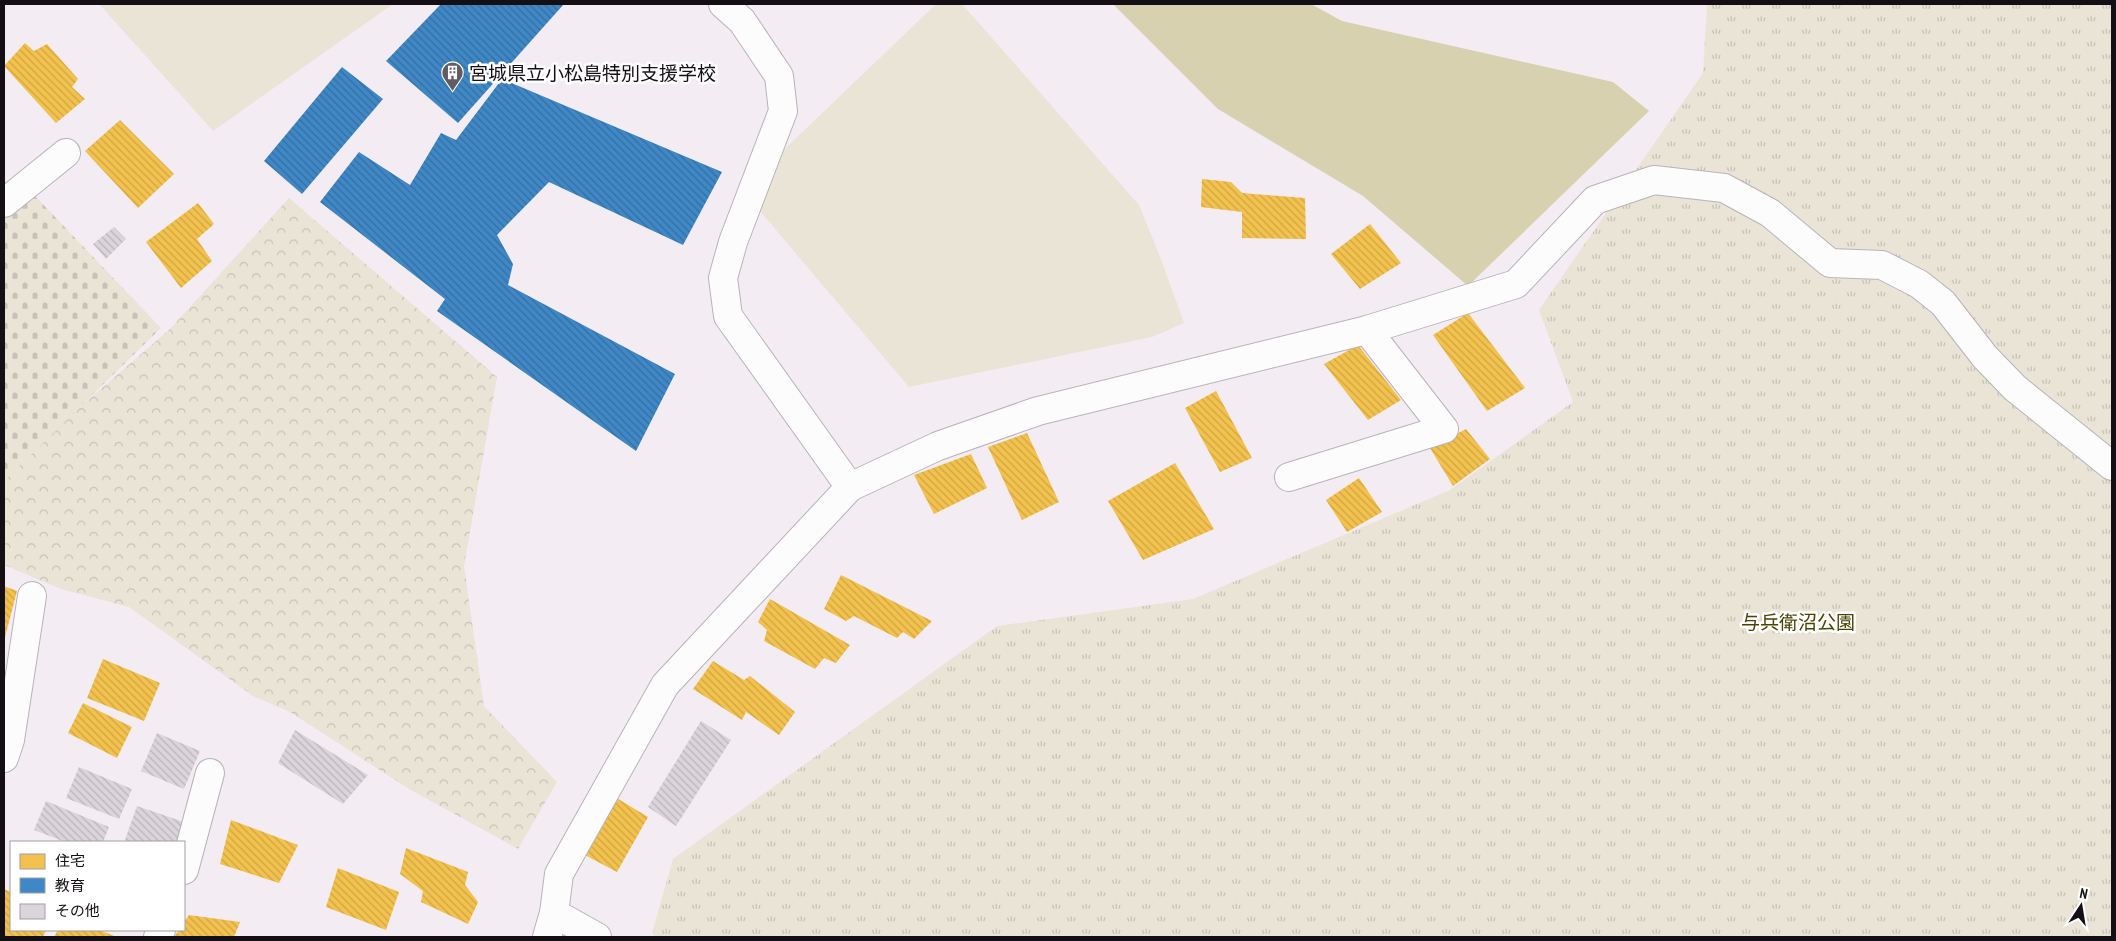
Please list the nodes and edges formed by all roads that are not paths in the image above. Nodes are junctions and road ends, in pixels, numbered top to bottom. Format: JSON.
{"nodes":[{"id":1,"x":723,"y":4,"type":"edge"},
{"id":2,"x":66,"y":153,"type":"dead end"},
{"id":3,"x":4,"y":203,"type":"edge"},
{"id":4,"x":1368,"y":330,"type":"junction"},
{"id":5,"x":2112,"y":466,"type":"edge"},
{"id":6,"x":1289,"y":477,"type":"dead end"},
{"id":7,"x":850,"y":487,"type":"junction"},
{"id":8,"x":32,"y":596,"type":"dead end"},
{"id":9,"x":4,"y":758,"type":"edge"},
{"id":10,"x":210,"y":773,"type":"dead end"},
{"id":11,"x":185,"y":866,"type":"edge"},
{"id":12,"x":550,"y":925,"type":"edge"},
{"id":13,"x":596,"y":937,"type":"edge"}],
"edges":[{"from":1,"to":7,"type":"lane"},
{"from":2,"to":3,"type":"lane"},
{"from":4,"to":5,"type":"lane"},
{"from":4,"to":6,"type":"lane"},
{"from":4,"to":7,"type":"lane"},
{"from":7,"to":12,"type":"lane"},
{"from":8,"to":9,"type":"lane"},
{"from":10,"to":11,"type":"lane"},
{"from":12,"to":13,"type":"lane"}]}
